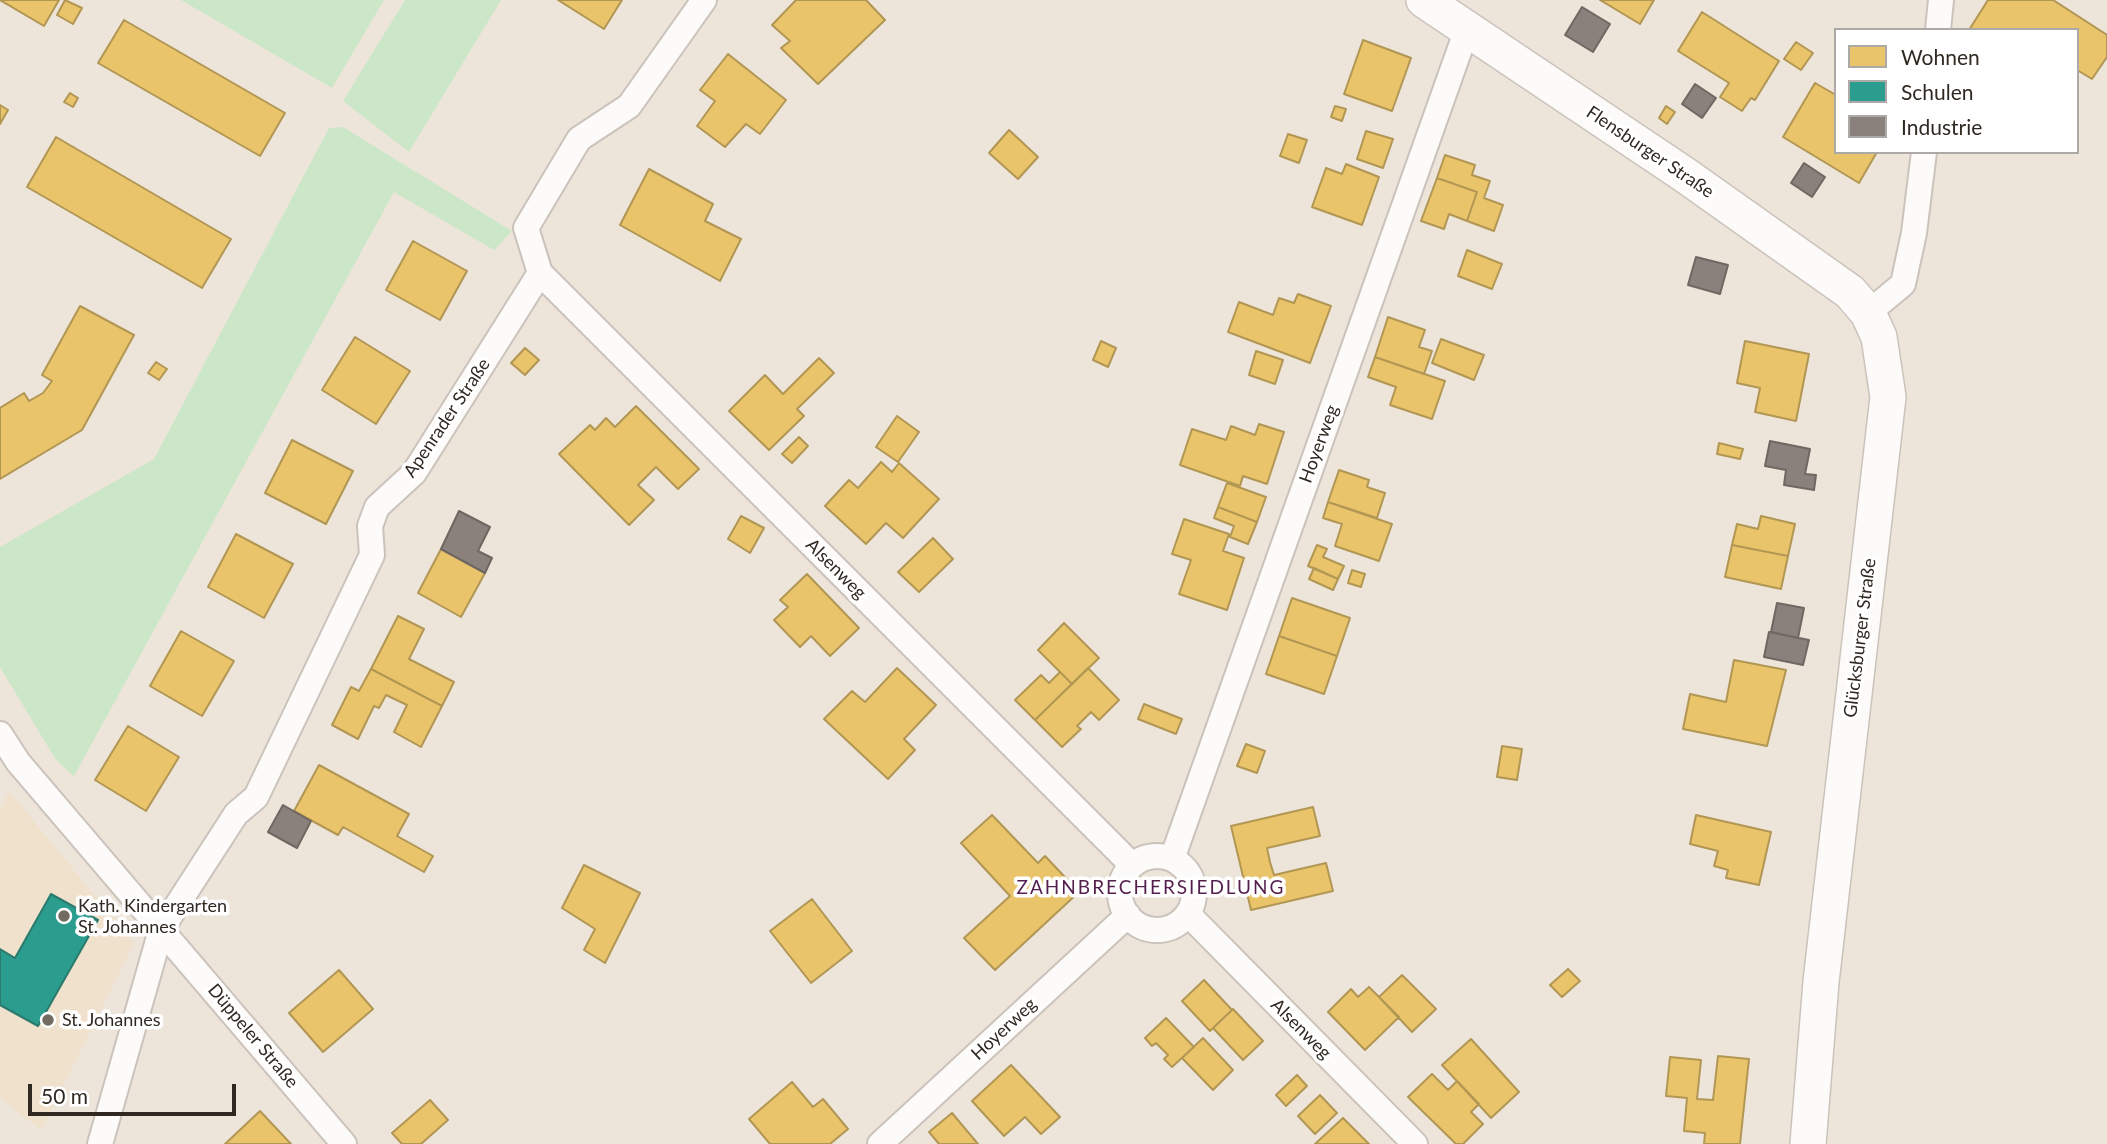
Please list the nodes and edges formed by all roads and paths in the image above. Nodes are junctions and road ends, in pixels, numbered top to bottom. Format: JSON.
{"nodes":[{"id":1,"x":704,"y":0,"type":"edge"},
{"id":2,"x":1424,"y":0,"type":"edge"},
{"id":3,"x":1941,"y":0,"type":"edge"},
{"id":4,"x":1938,"y":28,"type":"edge"},
{"id":5,"x":1468,"y":29,"type":"junction"},
{"id":6,"x":1924,"y":154,"type":"edge"},
{"id":7,"x":540,"y":273,"type":"junction"},
{"id":8,"x":1868,"y":313,"type":"junction"},
{"id":9,"x":0,"y":734,"type":"edge"},
{"id":10,"x":1172,"y":859,"type":"junction"},
{"id":11,"x":1132,"y":865,"type":"junction"},
{"id":12,"x":1188,"y":914,"type":"junction"},
{"id":13,"x":1128,"y":915,"type":"junction"},
{"id":14,"x":161,"y":930,"type":"junction"},
{"id":15,"x":100,"y":1144,"type":"edge"},
{"id":16,"x":344,"y":1144,"type":"edge"},
{"id":17,"x":880,"y":1144,"type":"edge"},
{"id":18,"x":1415,"y":1144,"type":"edge"},
{"id":19,"x":1808,"y":1144,"type":"edge"}],
"edges":[{"from":1,"to":7,"type":"street"},
{"from":2,"to":5,"type":"street","name":"Flensburger Straße"},
{"from":3,"to":4,"type":"street"},
{"from":5,"to":8,"type":"street","name":"Flensburger Straße"},
{"from":5,"to":10,"type":"street","name":"Hoyerweg"},
{"from":6,"to":8,"type":"street"},
{"from":7,"to":11,"type":"street","name":"Alsenweg"},
{"from":7,"to":14,"type":"street","name":"Apenrader Straße"},
{"from":8,"to":19,"type":"street","name":"Glücksburger Straße"},
{"from":9,"to":14,"type":"street","name":"Düppeler Straße"},
{"from":10,"to":11,"type":"street"},
{"from":10,"to":12,"type":"street"},
{"from":11,"to":13,"type":"street"},
{"from":12,"to":13,"type":"street"},
{"from":12,"to":18,"type":"street","name":"Alsenweg"},
{"from":13,"to":17,"type":"street","name":"Hoyerweg"},
{"from":14,"to":15,"type":"street","name":"Apenrader Straße"},
{"from":14,"to":16,"type":"street","name":"Düppeler Straße"}]}
